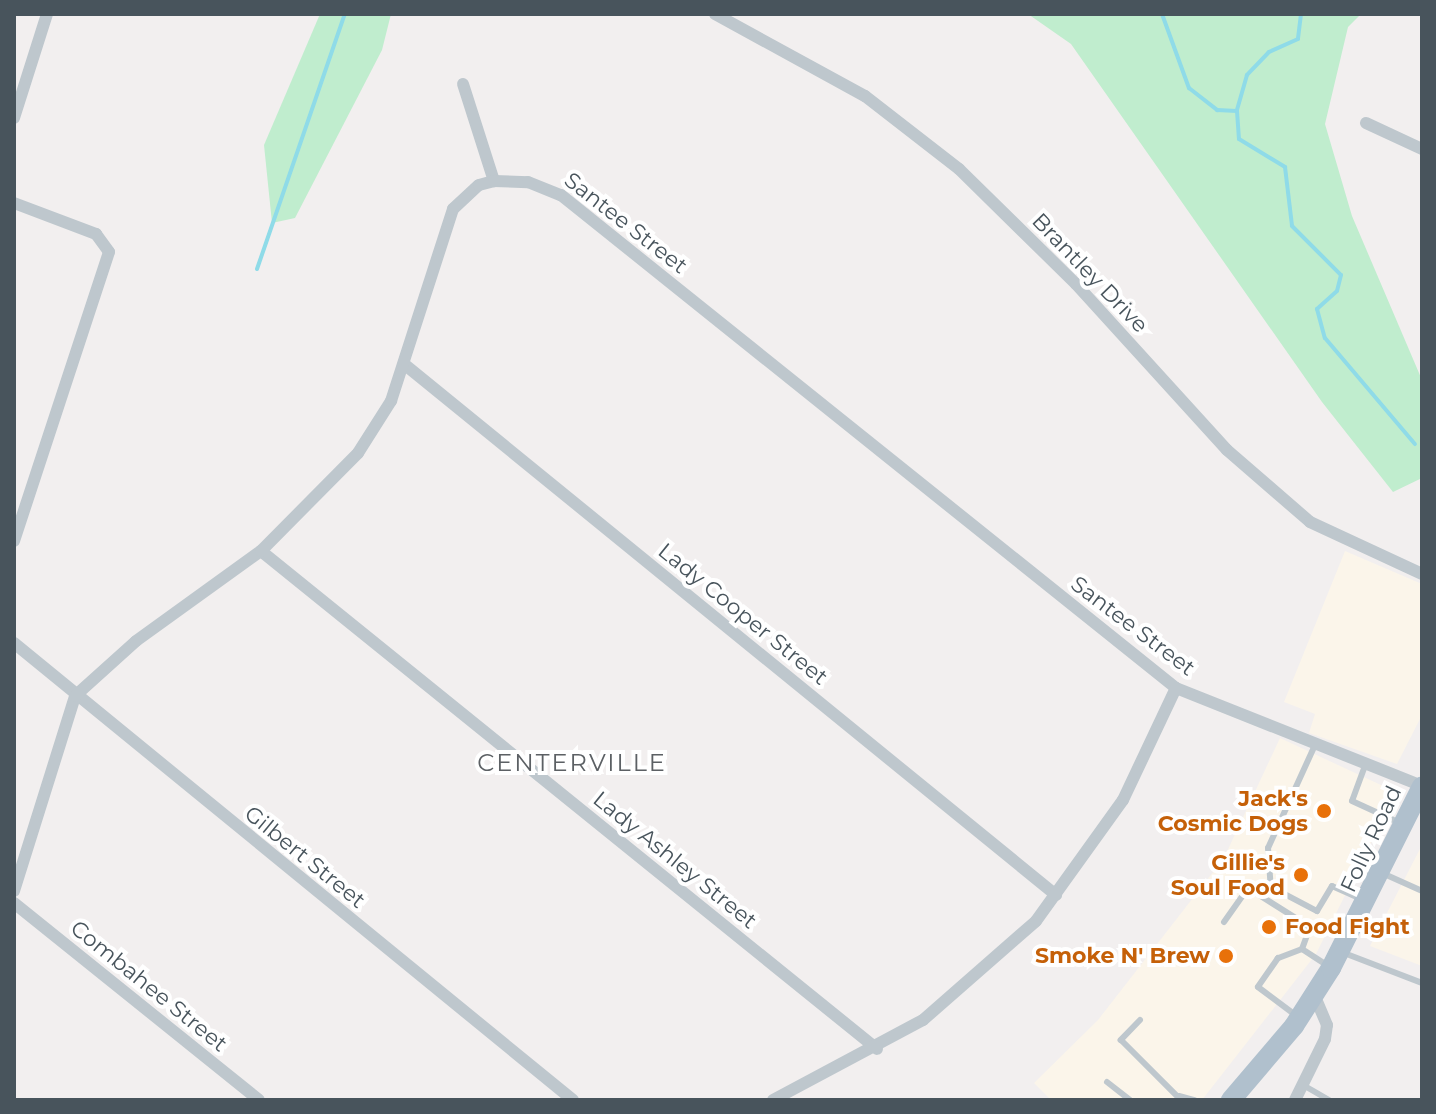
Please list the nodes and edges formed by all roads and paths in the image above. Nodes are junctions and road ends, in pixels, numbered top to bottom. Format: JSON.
{"nodes":[{"id":1,"x":47,"y":14,"type":"edge"},
{"id":2,"x":715,"y":14,"type":"edge"},
{"id":3,"x":463,"y":84,"type":"dead end"},
{"id":4,"x":14,"y":118,"type":"edge"},
{"id":5,"x":1366,"y":123,"type":"dead end"},
{"id":6,"x":1422,"y":149,"type":"edge"},
{"id":7,"x":494,"y":181,"type":"junction"},
{"id":8,"x":14,"y":203,"type":"edge"},
{"id":9,"x":404,"y":364,"type":"junction"},
{"id":10,"x":14,"y":541,"type":"edge"},
{"id":11,"x":261,"y":551,"type":"junction"},
{"id":12,"x":1422,"y":574,"type":"edge"},
{"id":13,"x":14,"y":643,"type":"edge"},
{"id":14,"x":1176,"y":688,"type":"junction"},
{"id":15,"x":75,"y":696,"type":"junction"},
{"id":16,"x":1315,"y":743,"type":"junction"},
{"id":17,"x":1366,"y":763,"type":"junction"},
{"id":18,"x":1422,"y":786,"type":"edge"},
{"id":19,"x":1402,"y":823,"type":"junction"},
{"id":20,"x":1382,"y":873,"type":"junction"},
{"id":21,"x":14,"y":891,"type":"edge"},
{"id":22,"x":1422,"y":891,"type":"edge"},
{"id":23,"x":1056,"y":895,"type":"junction"},
{"id":24,"x":1368,"y":902,"type":"junction"},
{"id":25,"x":14,"y":903,"type":"edge"},
{"id":26,"x":1224,"y":922,"type":"dead end"},
{"id":27,"x":1302,"y":949,"type":"junction"},
{"id":28,"x":1336,"y":960,"type":"junction"},
{"id":29,"x":1422,"y":983,"type":"edge"},
{"id":30,"x":1314,"y":994,"type":"junction"},
{"id":31,"x":1299,"y":1018,"type":"junction"},
{"id":32,"x":1140,"y":1020,"type":"dead end"},
{"id":33,"x":877,"y":1049,"type":"junction"},
{"id":34,"x":1107,"y":1082,"type":"dead end"},
{"id":35,"x":1303,"y":1085,"type":"junction"},
{"id":36,"x":1180,"y":1098,"type":"edge"},
{"id":37,"x":259,"y":1100,"type":"edge"},
{"id":38,"x":573,"y":1100,"type":"edge"},
{"id":39,"x":773,"y":1100,"type":"edge"},
{"id":40,"x":1130,"y":1100,"type":"edge"},
{"id":41,"x":1194,"y":1100,"type":"edge"},
{"id":42,"x":1231,"y":1100,"type":"edge"},
{"id":43,"x":1295,"y":1100,"type":"edge"},
{"id":44,"x":1329,"y":1100,"type":"edge"}],
"edges":[{"from":1,"to":4,"type":"street"},
{"from":2,"to":12,"type":"street","name":"Brantley Drive"},
{"from":3,"to":7,"type":"street"},
{"from":5,"to":6,"type":"street"},
{"from":7,"to":9,"type":"street"},
{"from":7,"to":14,"type":"street","name":"Santee Street"},
{"from":8,"to":10,"type":"street"},
{"from":9,"to":11,"type":"street"},
{"from":9,"to":23,"type":"street","name":"Lady Cooper Street"},
{"from":11,"to":15,"type":"street"},
{"from":11,"to":33,"type":"street","name":"Lady Ashley Street"},
{"from":13,"to":15,"type":"street","name":"Gilbert Street"},
{"from":14,"to":16,"type":"street","name":"Santee Street"},
{"from":14,"to":23,"type":"street"},
{"from":15,"to":21,"type":"street"},
{"from":15,"to":38,"type":"street","name":"Gilbert Street"},
{"from":16,"to":17,"type":"street","name":"Santee Street"},
{"from":16,"to":24,"type":"lane"},
{"from":17,"to":18,"type":"street","name":"Santee Street"},
{"from":17,"to":19,"type":"lane"},
{"from":18,"to":19,"type":"main road","name":"Folly Road"},
{"from":19,"to":20,"type":"main road","name":"Folly Road"},
{"from":20,"to":22,"type":"lane"},
{"from":20,"to":24,"type":"main road","name":"Folly Road"},
{"from":23,"to":33,"type":"street"},
{"from":24,"to":28,"type":"main road","name":"Folly Road"},
{"from":25,"to":37,"type":"street","name":"Combahee Street"},
{"from":26,"to":27,"type":"lane"},
{"from":27,"to":28,"type":"lane"},
{"from":27,"to":31,"type":"lane"},
{"from":28,"to":29,"type":"lane"},
{"from":28,"to":30,"type":"main road","name":"Folly Road"},
{"from":30,"to":31,"type":"main road","name":"Folly Road"},
{"from":30,"to":35,"type":"street"},
{"from":31,"to":42,"type":"main road","name":"Folly Road"},
{"from":32,"to":36,"type":"lane"},
{"from":33,"to":39,"type":"street"},
{"from":34,"to":40,"type":"lane"},
{"from":35,"to":43,"type":"street"},
{"from":35,"to":44,"type":"lane"},
{"from":36,"to":41,"type":"lane"}]}
